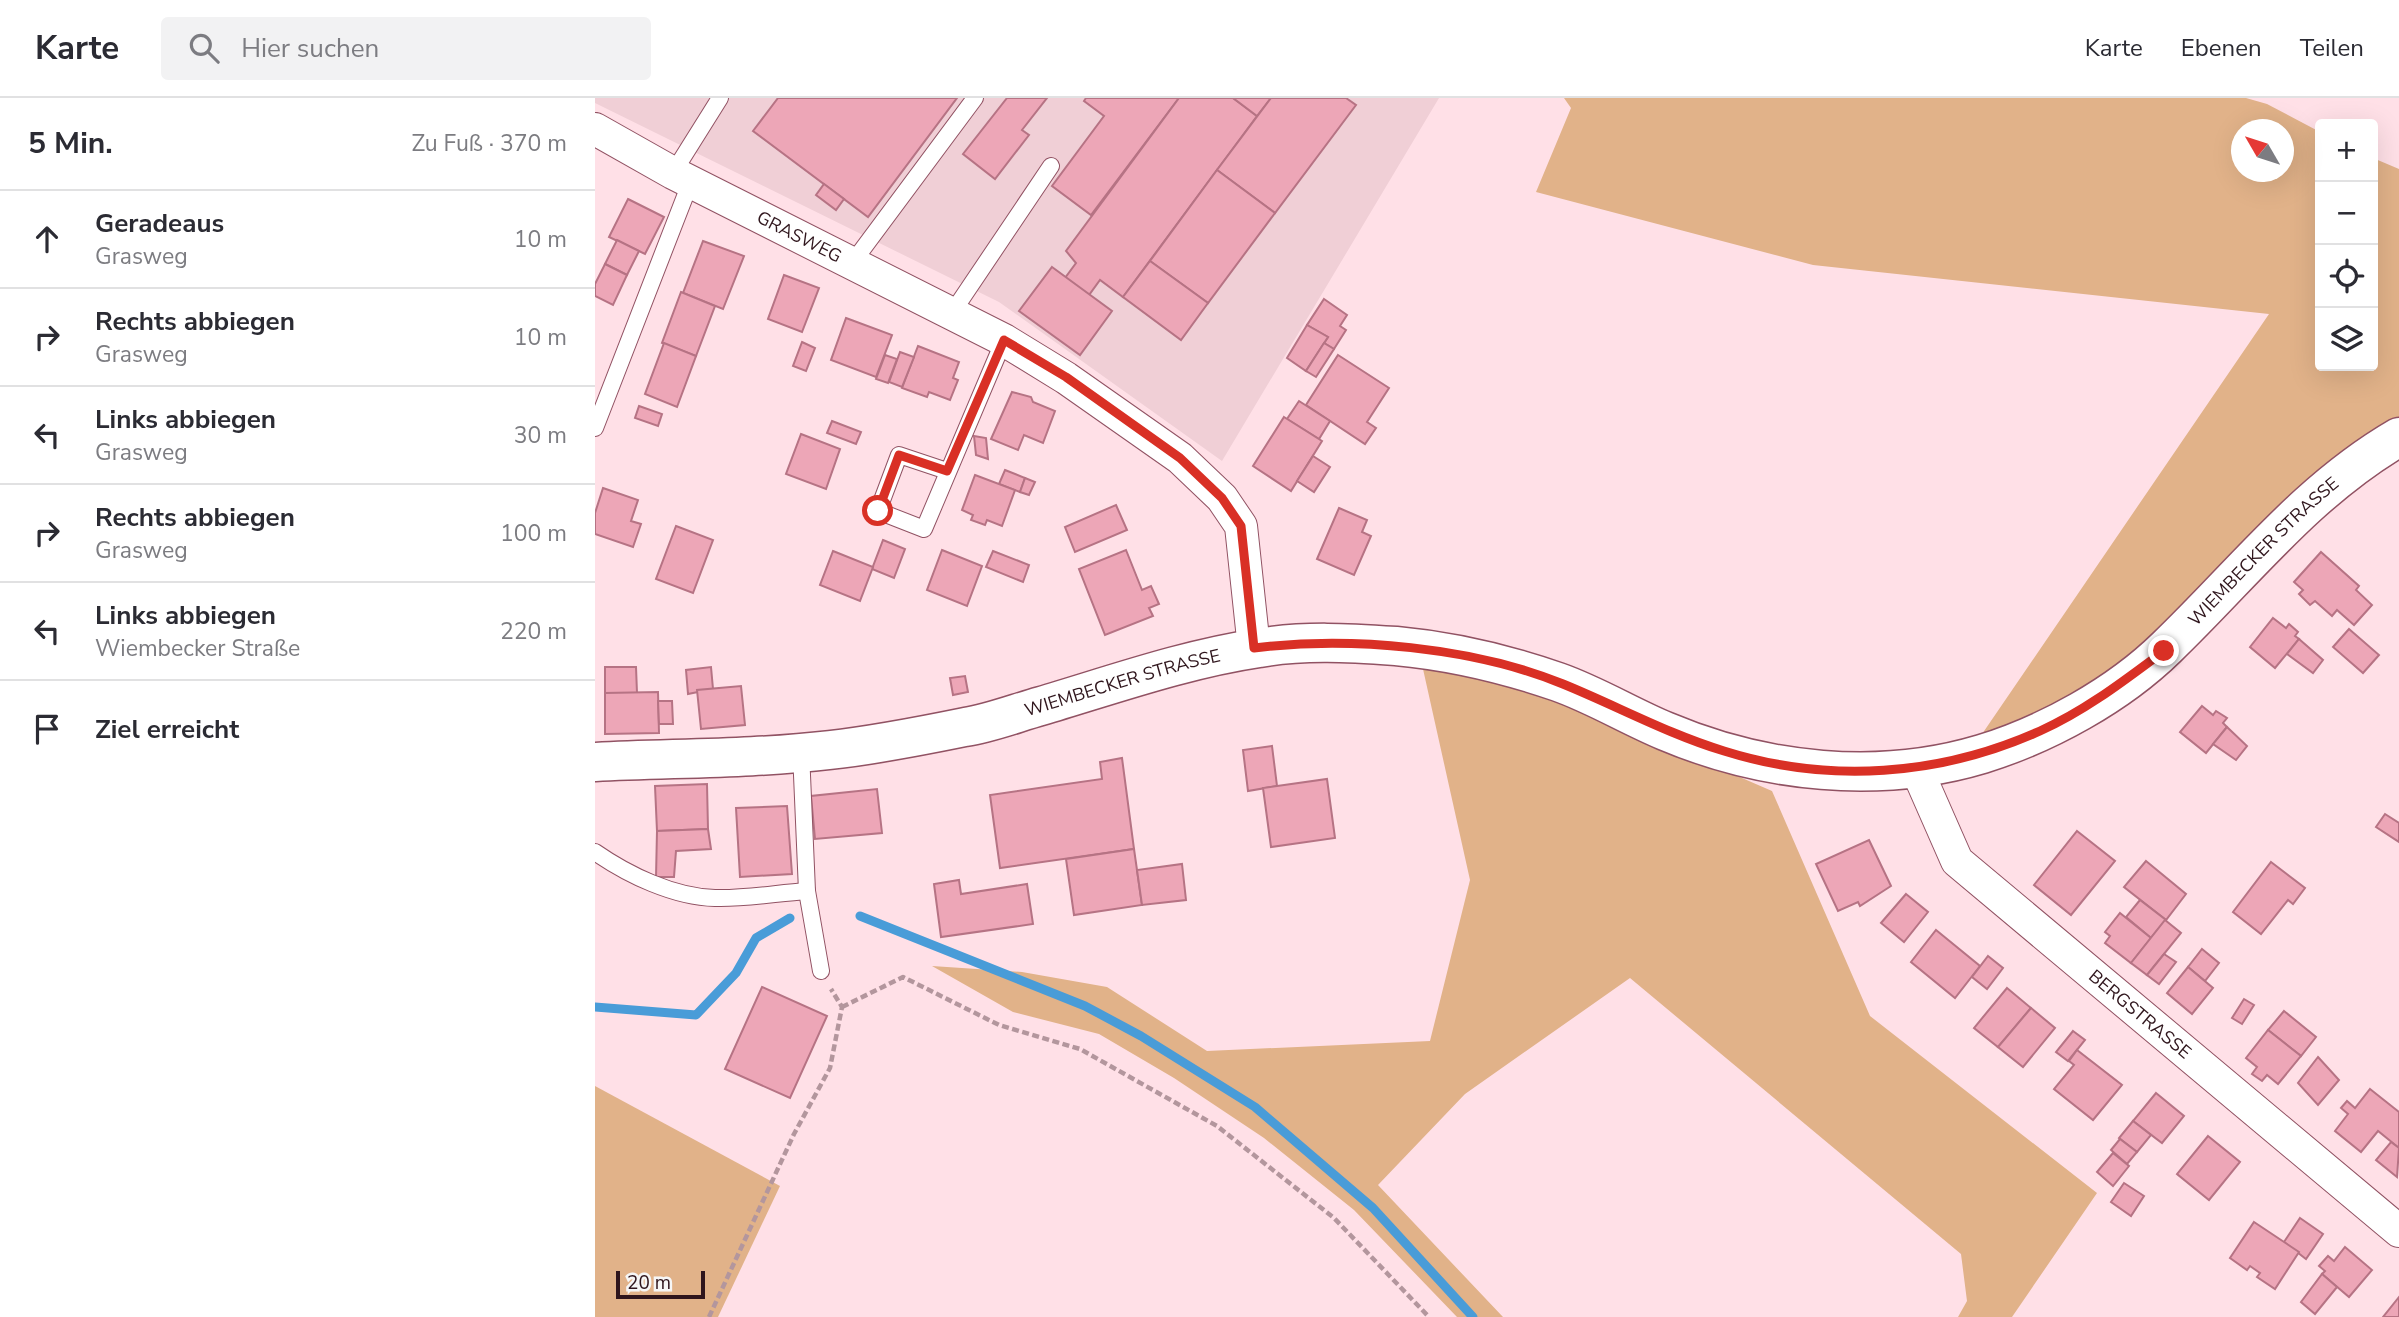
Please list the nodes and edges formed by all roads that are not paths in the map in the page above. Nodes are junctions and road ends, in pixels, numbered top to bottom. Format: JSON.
{"nodes":[{"id":1,"x":720,"y":98,"type":"edge"},
{"id":2,"x":975,"y":98,"type":"edge"},
{"id":3,"x":595,"y":129,"type":"edge"},
{"id":4,"x":1051,"y":166,"type":"dead end"},
{"id":5,"x":682,"y":177,"type":"junction"},
{"id":6,"x":853,"y":262,"type":"junction"},
{"id":7,"x":952,"y":313,"type":"junction"},
{"id":8,"x":1004,"y":340,"type":"junction"},
{"id":9,"x":595,"y":428,"type":"edge"},
{"id":10,"x":2399,"y":437,"type":"edge"},
{"id":11,"x":947,"y":471,"type":"junction"},
{"id":12,"x":1254,"y":648,"type":"junction"},
{"id":13,"x":801,"y":752,"type":"junction"},
{"id":14,"x":595,"y":762,"type":"edge"},
{"id":15,"x":1917,"y":770,"type":"junction"},
{"id":16,"x":595,"y":852,"type":"edge"},
{"id":17,"x":807,"y":891,"type":"junction"},
{"id":18,"x":821,"y":971,"type":"dead end"},
{"id":19,"x":2399,"y":1231,"type":"edge"}],
"edges":[{"from":1,"to":5,"type":"lane"},
{"from":2,"to":6,"type":"lane"},
{"from":3,"to":5,"type":"street","name":"GRASWEG"},
{"from":4,"to":7,"type":"lane"},
{"from":5,"to":6,"type":"street","name":"GRASWEG"},
{"from":5,"to":9,"type":"lane"},
{"from":6,"to":7,"type":"street","name":"GRASWEG"},
{"from":7,"to":8,"type":"street","name":"GRASWEG"},
{"from":8,"to":11,"type":"lane"},
{"from":8,"to":12,"type":"street","name":"GRASWEG"},
{"from":10,"to":15,"type":"street","name":"WIEMBECKER STRASSE"},
{"from":11,"to":11,"type":"lane"},
{"from":12,"to":13,"type":"street","name":"WIEMBECKER STRASSE"},
{"from":12,"to":15,"type":"street","name":"WIEMBECKER STRASSE"},
{"from":13,"to":14,"type":"street","name":"WIEMBECKER STRASSE"},
{"from":13,"to":17,"type":"lane"},
{"from":15,"to":19,"type":"street","name":"BERGSTRASSE"},
{"from":16,"to":17,"type":"lane"},
{"from":17,"to":18,"type":"lane"}]}
